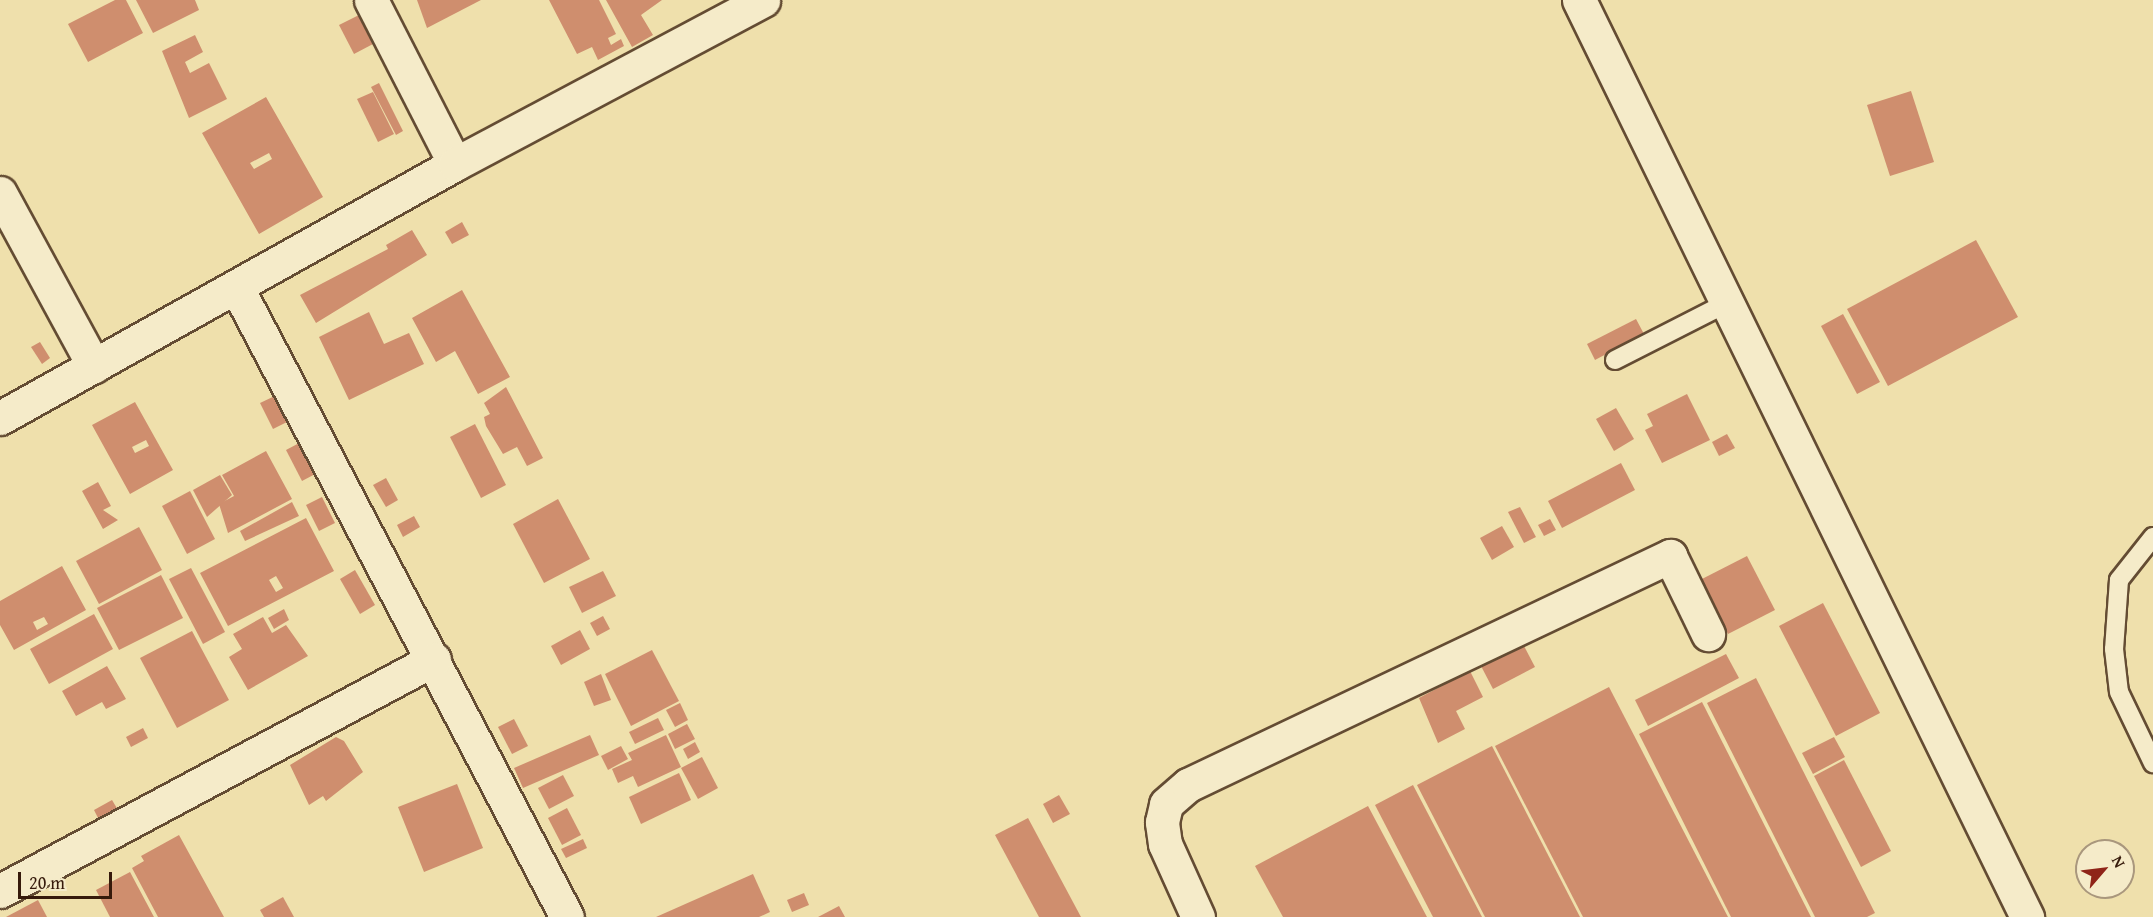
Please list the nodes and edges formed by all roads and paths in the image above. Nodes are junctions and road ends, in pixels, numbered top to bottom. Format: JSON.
{"nodes":[{"id":1,"x":371,"y":0,"type":"edge"},
{"id":2,"x":763,"y":0,"type":"edge"},
{"id":3,"x":1579,"y":0,"type":"edge"},
{"id":4,"x":455,"y":164,"type":"junction"},
{"id":5,"x":0,"y":193,"type":"edge"},
{"id":6,"x":237,"y":288,"type":"junction"},
{"id":7,"x":1729,"y":302,"type":"junction"},
{"id":8,"x":1615,"y":360,"type":"dead end"},
{"id":9,"x":94,"y":366,"type":"junction"},
{"id":10,"x":0,"y":418,"type":"edge"},
{"id":11,"x":2153,"y":537,"type":"edge"},
{"id":12,"x":1708,"y":634,"type":"dead end"},
{"id":13,"x":434,"y":658,"type":"junction"},
{"id":14,"x":2153,"y":763,"type":"edge"},
{"id":15,"x":0,"y":891,"type":"edge"},
{"id":16,"x":567,"y":917,"type":"edge"},
{"id":17,"x":1198,"y":917,"type":"edge"},
{"id":18,"x":2027,"y":917,"type":"edge"}],
"edges":[{"from":1,"to":4,"type":"street"},
{"from":2,"to":4,"type":"street"},
{"from":3,"to":7,"type":"street"},
{"from":4,"to":6,"type":"street"},
{"from":5,"to":9,"type":"street"},
{"from":6,"to":9,"type":"street"},
{"from":6,"to":13,"type":"street"},
{"from":7,"to":8,"type":"lane"},
{"from":7,"to":18,"type":"street"},
{"from":9,"to":10,"type":"street"},
{"from":11,"to":14,"type":"lane"},
{"from":12,"to":17,"type":"street"},
{"from":13,"to":15,"type":"street"},
{"from":13,"to":16,"type":"street"}]}
